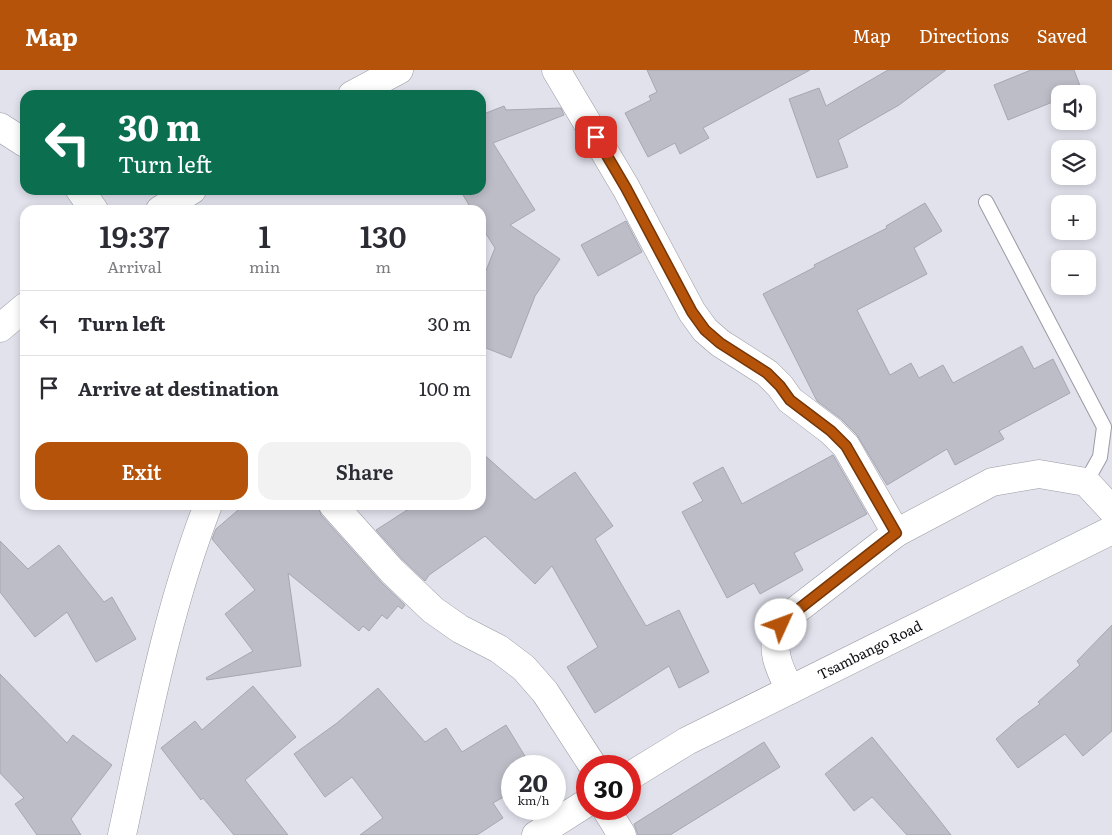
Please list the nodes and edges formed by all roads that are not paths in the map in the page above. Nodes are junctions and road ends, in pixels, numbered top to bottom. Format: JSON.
{"nodes":[{"id":1,"x":399,"y":70,"type":"edge"},
{"id":2,"x":556,"y":70,"type":"edge"},
{"id":3,"x":361,"y":90,"type":"edge"},
{"id":4,"x":0,"y":127,"type":"edge"},
{"id":5,"x":20,"y":140,"type":"edge"},
{"id":6,"x":184,"y":195,"type":"edge"},
{"id":7,"x":986,"y":202,"type":"dead end"},
{"id":8,"x":168,"y":205,"type":"edge"},
{"id":9,"x":20,"y":311,"type":"edge"},
{"id":10,"x":0,"y":328,"type":"edge"},
{"id":11,"x":1086,"y":482,"type":"junction"},
{"id":12,"x":206,"y":510,"type":"edge"},
{"id":13,"x":337,"y":510,"type":"edge"},
{"id":14,"x":1112,"y":510,"type":"edge"},
{"id":15,"x":1112,"y":530,"type":"edge"},
{"id":16,"x":896,"y":533,"type":"junction"},
{"id":17,"x":790,"y":690,"type":"junction"},
{"id":18,"x":586,"y":755,"type":"edge"},
{"id":19,"x":641,"y":769,"type":"edge"},
{"id":20,"x":576,"y":810,"type":"edge"},
{"id":21,"x":613,"y":820,"type":"edge"},
{"id":22,"x":122,"y":835,"type":"edge"},
{"id":23,"x":536,"y":835,"type":"edge"},
{"id":24,"x":622,"y":835,"type":"edge"}],
"edges":[{"from":1,"to":3,"type":"street"},
{"from":2,"to":16,"type":"street"},
{"from":4,"to":5,"type":"street"},
{"from":6,"to":8,"type":"street"},
{"from":7,"to":11,"type":"lane"},
{"from":9,"to":10,"type":"street"},
{"from":11,"to":14,"type":"street"},
{"from":11,"to":16,"type":"street"},
{"from":12,"to":22,"type":"street"},
{"from":13,"to":18,"type":"street"},
{"from":15,"to":17,"type":"street","name":"Tsambango Road"},
{"from":16,"to":17,"type":"street"},
{"from":17,"to":19,"type":"street","name":"Tsambango Road"},
{"from":20,"to":23,"type":"street"},
{"from":21,"to":24,"type":"street"}]}
